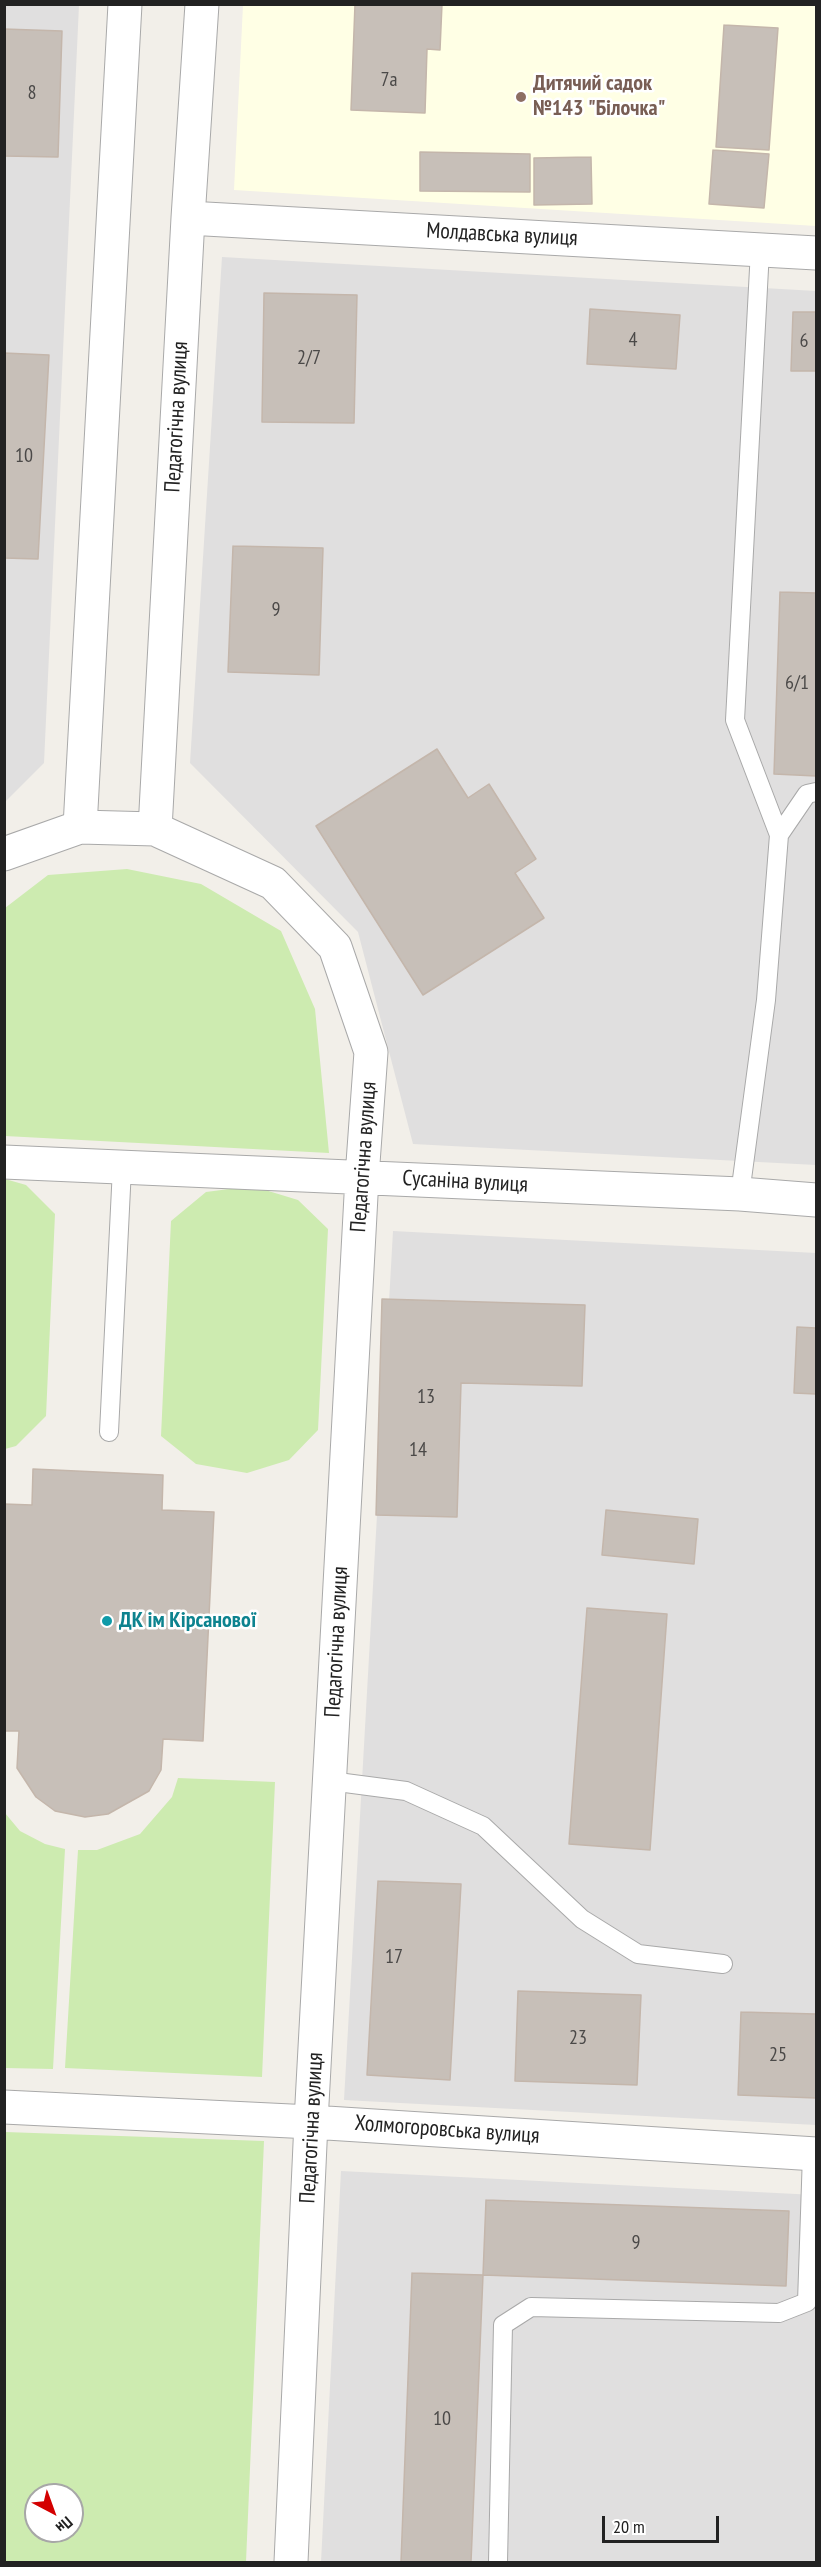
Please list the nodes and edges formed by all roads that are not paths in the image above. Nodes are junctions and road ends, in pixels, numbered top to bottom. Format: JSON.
{"nodes":[{"id":1,"x":125,"y":4,"type":"edge"},
{"id":2,"x":202,"y":4,"type":"edge"},
{"id":3,"x":188,"y":218,"type":"junction"},
{"id":4,"x":760,"y":250,"type":"junction"},
{"id":5,"x":816,"y":253,"type":"edge"},
{"id":6,"x":816,"y":792,"type":"edge"},
{"id":7,"x":80,"y":827,"type":"junction"},
{"id":8,"x":155,"y":829,"type":"junction"},
{"id":9,"x":779,"y":835,"type":"junction"},
{"id":10,"x":4,"y":854,"type":"edge"},
{"id":11,"x":4,"y":1162,"type":"edge"},
{"id":12,"x":122,"y":1168,"type":"junction"},
{"id":13,"x":362,"y":1177,"type":"junction"},
{"id":14,"x":740,"y":1194,"type":"junction"},
{"id":15,"x":816,"y":1200,"type":"edge"},
{"id":16,"x":109,"y":1431,"type":"dead end"},
{"id":17,"x":330,"y":1781,"type":"junction"},
{"id":18,"x":723,"y":1964,"type":"dead end"},
{"id":19,"x":4,"y":2107,"type":"edge"},
{"id":20,"x":311,"y":2122,"type":"junction"},
{"id":21,"x":814,"y":2154,"type":"edge"},
{"id":22,"x":291,"y":2562,"type":"edge"},
{"id":23,"x":498,"y":2562,"type":"edge"}],
"edges":[{"from":1,"to":7,"type":"street"},
{"from":2,"to":3,"type":"street","name":"Педагогічна вулиця"},
{"from":3,"to":4,"type":"street","name":"Молдавська вулиця"},
{"from":3,"to":8,"type":"street","name":"Педагогічна вулиця"},
{"from":4,"to":5,"type":"street","name":"Молдавська вулиця"},
{"from":4,"to":9,"type":"lane"},
{"from":6,"to":9,"type":"lane"},
{"from":7,"to":8,"type":"street","name":"Педагогічна вулиця"},
{"from":7,"to":10,"type":"street","name":"Педагогічна вулиця"},
{"from":8,"to":13,"type":"street","name":"Педагогічна вулиця"},
{"from":9,"to":14,"type":"lane"},
{"from":11,"to":12,"type":"street","name":"Сусаніна вулиця"},
{"from":12,"to":13,"type":"street","name":"Сусаніна вулиця"},
{"from":12,"to":16,"type":"lane"},
{"from":13,"to":14,"type":"street","name":"Сусаніна вулиця"},
{"from":13,"to":17,"type":"street","name":"Педагогічна вулиця"},
{"from":14,"to":15,"type":"street","name":"Сусаніна вулиця"},
{"from":17,"to":18,"type":"lane"},
{"from":17,"to":20,"type":"street","name":"Педагогічна вулиця"},
{"from":19,"to":20,"type":"street","name":"Холмогоровська вулиця"},
{"from":20,"to":21,"type":"street","name":"Холмогоровська вулиця"},
{"from":20,"to":22,"type":"street","name":"Педагогічна вулиця"},
{"from":21,"to":23,"type":"lane"}]}
